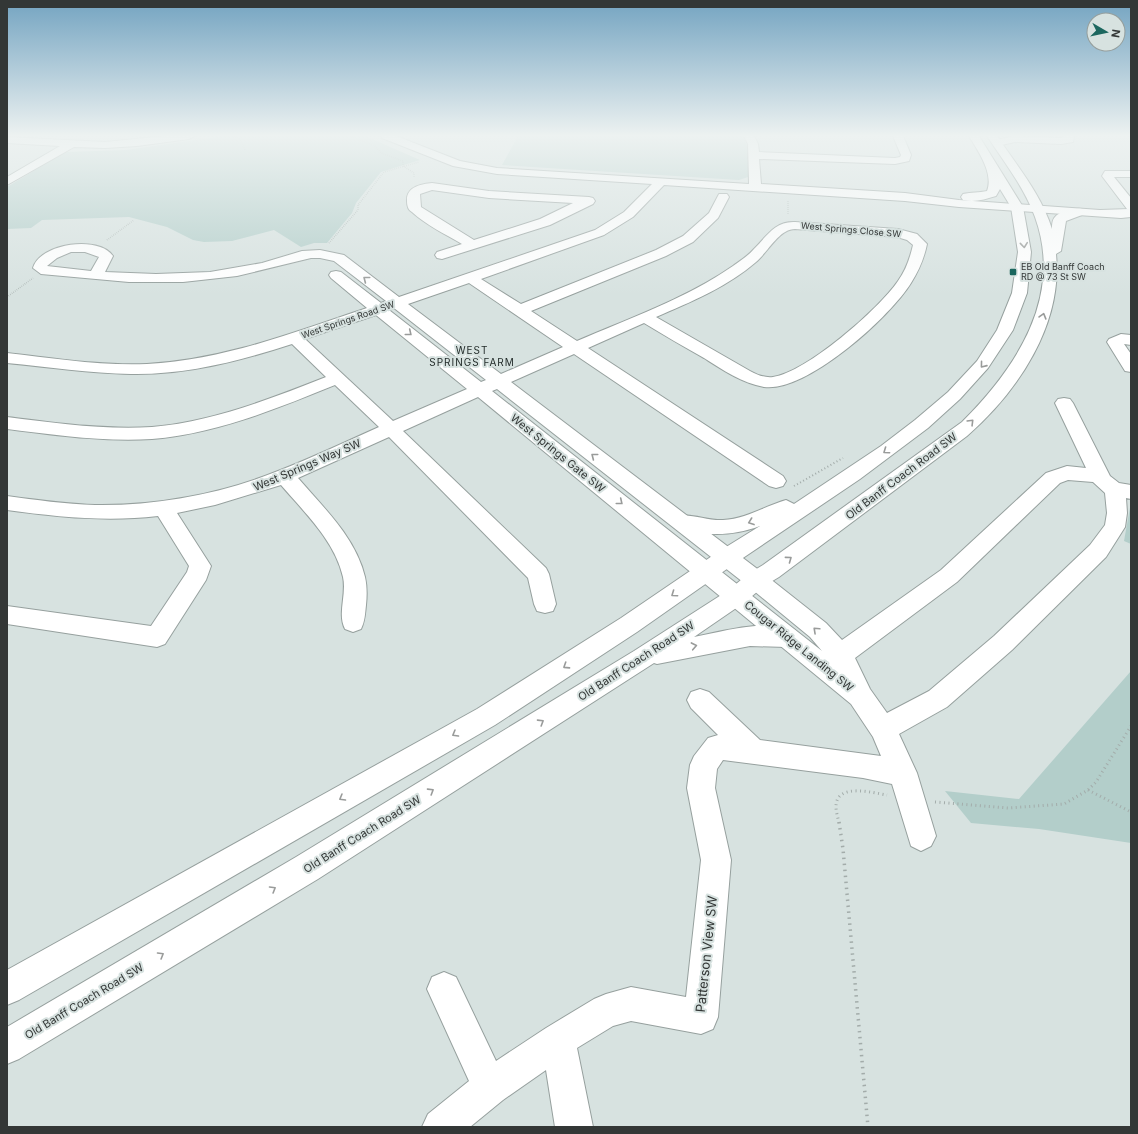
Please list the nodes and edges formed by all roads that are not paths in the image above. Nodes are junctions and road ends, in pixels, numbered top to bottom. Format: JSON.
{"nodes":[{"id":1,"x":422,"y":189,"type":"edge"},
{"id":2,"x":449,"y":189,"type":"edge"},
{"id":3,"x":516,"y":189,"type":"edge"},
{"id":4,"x":600,"y":189,"type":"edge"},
{"id":5,"x":654,"y":189,"type":"edge"},
{"id":6,"x":784,"y":189,"type":"edge"},
{"id":7,"x":994,"y":189,"type":"edge"},
{"id":8,"x":1006,"y":189,"type":"edge"},
{"id":9,"x":1026,"y":189,"type":"edge"},
{"id":10,"x":1118,"y":189,"type":"edge"},
{"id":11,"x":508,"y":195,"type":"junction"},
{"id":12,"x":723,"y":197,"type":"dead end"},
{"id":13,"x":905,"y":197,"type":"junction"},
{"id":14,"x":967,"y":198,"type":"junction"},
{"id":15,"x":589,"y":201,"type":"junction"},
{"id":16,"x":1015,"y":204,"type":"junction"},
{"id":17,"x":1036,"y":205,"type":"junction"},
{"id":18,"x":1131,"y":206,"type":"edge"},
{"id":19,"x":1078,"y":212,"type":"junction"},
{"id":20,"x":1131,"y":213,"type":"edge"},
{"id":21,"x":472,"y":245,"type":"junction"},
{"id":22,"x":310,"y":254,"type":"junction"},
{"id":23,"x":442,"y":255,"type":"dead end"},
{"id":24,"x":1050,"y":266,"type":"junction"},
{"id":25,"x":96,"y":275,"type":"junction"},
{"id":26,"x":471,"y":278,"type":"junction"},
{"id":27,"x":397,"y":303,"type":"junction"},
{"id":28,"x":379,"y":309,"type":"junction"},
{"id":29,"x":520,"y":310,"type":"junction"},
{"id":30,"x":645,"y":317,"type":"junction"},
{"id":31,"x":295,"y":338,"type":"junction"},
{"id":32,"x":1131,"y":340,"type":"edge"},
{"id":33,"x":576,"y":348,"type":"junction"},
{"id":34,"x":7,"y":358,"type":"edge"},
{"id":35,"x":1131,"y":367,"type":"edge"},
{"id":36,"x":338,"y":378,"type":"junction"},
{"id":37,"x":498,"y":382,"type":"junction"},
{"id":38,"x":480,"y":390,"type":"junction"},
{"id":39,"x":1064,"y":403,"type":"dead end"},
{"id":40,"x":7,"y":423,"type":"edge"},
{"id":41,"x":391,"y":429,"type":"junction"},
{"id":42,"x":285,"y":476,"type":"junction"},
{"id":43,"x":776,"y":481,"type":"dead end"},
{"id":44,"x":838,"y":484,"type":"junction"},
{"id":45,"x":1115,"y":486,"type":"edge"},
{"id":46,"x":7,"y":503,"type":"edge"},
{"id":47,"x":164,"y":508,"type":"junction"},
{"id":48,"x":681,"y":522,"type":"junction"},
{"id":49,"x":716,"y":565,"type":"junction"},
{"id":50,"x":756,"y":580,"type":"junction"},
{"id":51,"x":737,"y":596,"type":"junction"},
{"id":52,"x":545,"y":604,"type":"dead end"},
{"id":53,"x":7,"y":615,"type":"edge"},
{"id":54,"x":353,"y":622,"type":"dead end"},
{"id":55,"x":787,"y":637,"type":"junction"},
{"id":56,"x":840,"y":656,"type":"junction"},
{"id":57,"x":643,"y":658,"type":"junction"},
{"id":58,"x":860,"y":696,"type":"junction"},
{"id":59,"x":700,"y":700,"type":"dead end"},
{"id":60,"x":883,"y":729,"type":"junction"},
{"id":61,"x":752,"y":750,"type":"junction"},
{"id":62,"x":903,"y":773,"type":"junction"},
{"id":63,"x":921,"y":836,"type":"dead end"},
{"id":64,"x":7,"y":988,"type":"edge"},
{"id":65,"x":444,"y":989,"type":"dead end"},
{"id":66,"x":558,"y":1040,"type":"junction"},
{"id":67,"x":7,"y":1047,"type":"edge"},
{"id":68,"x":490,"y":1088,"type":"junction"},
{"id":69,"x":441,"y":1127,"type":"edge"},
{"id":70,"x":574,"y":1127,"type":"edge"}],
"edges":[{"from":1,"to":21,"type":"street"},
{"from":2,"to":11,"type":"street"},
{"from":3,"to":11,"type":"street"},
{"from":4,"to":15,"type":"street"},
{"from":5,"to":26,"type":"street","name":"West Springs Road SW"},
{"from":6,"to":13,"type":"street"},
{"from":7,"to":14,"type":"street"},
{"from":8,"to":16,"type":"street"},
{"from":9,"to":17,"type":"street","name":"Old Banff Coach Road SW"},
{"from":10,"to":18,"type":"street"},
{"from":11,"to":15,"type":"street"},
{"from":12,"to":29,"type":"street"},
{"from":13,"to":14,"type":"street"},
{"from":13,"to":16,"type":"street"},
{"from":14,"to":16,"type":"street"},
{"from":15,"to":21,"type":"street"},
{"from":16,"to":17,"type":"street"},
{"from":16,"to":44,"type":"street","one_way":true},
{"from":17,"to":19,"type":"street"},
{"from":17,"to":20,"type":"street"},
{"from":17,"to":24,"type":"street","name":"Old Banff Coach Road SW"},
{"from":19,"to":20,"type":"street"},
{"from":19,"to":24,"type":"street"},
{"from":21,"to":23,"type":"street"},
{"from":22,"to":25,"type":"street","name":"West Springs Gate SW"},
{"from":27,"to":22,"type":"street","name":"West Springs Gate SW","one_way":true},
{"from":22,"to":28,"type":"street","name":"West Springs Gate SW"},
{"from":50,"to":24,"type":"street","name":"Old Banff Coach Road SW","one_way":true},
{"from":25,"to":25,"type":"street","name":"West Springs Gate SW"},
{"from":26,"to":27,"type":"street","name":"West Springs Road SW"},
{"from":26,"to":29,"type":"street"},
{"from":27,"to":28,"type":"street","name":"West Springs Road SW"},
{"from":27,"to":37,"type":"street","name":"West Springs Gate SW"},
{"from":28,"to":31,"type":"street","name":"West Springs Road SW"},
{"from":28,"to":38,"type":"street","name":"West Springs Gate SW","one_way":true},
{"from":29,"to":33,"type":"street"},
{"from":30,"to":30,"type":"street","name":"West Springs Close SW"},
{"from":30,"to":33,"type":"street","name":"West Springs Close SW"},
{"from":31,"to":34,"type":"street","name":"West Springs Road SW"},
{"from":31,"to":36,"type":"street"},
{"from":32,"to":35,"type":"street"},
{"from":33,"to":37,"type":"street","name":"West Springs Close SW"},
{"from":33,"to":43,"type":"street"},
{"from":36,"to":40,"type":"street"},
{"from":36,"to":41,"type":"street"},
{"from":37,"to":38,"type":"street","name":"West Springs Close SW"},
{"from":48,"to":37,"type":"street","name":"West Springs Gate SW","one_way":true},
{"from":38,"to":41,"type":"street","name":"West Springs Way SW"},
{"from":38,"to":49,"type":"street","name":"West Springs Gate SW","one_way":true},
{"from":39,"to":45,"type":"street"},
{"from":41,"to":42,"type":"street","name":"West Springs Way SW"},
{"from":41,"to":52,"type":"street"},
{"from":42,"to":47,"type":"street","name":"West Springs Way SW"},
{"from":42,"to":54,"type":"street"},
{"from":44,"to":48,"type":"street","one_way":true},
{"from":44,"to":49,"type":"street"},
{"from":45,"to":56,"type":"street"},
{"from":45,"to":60,"type":"street"},
{"from":46,"to":47,"type":"street","name":"West Springs Way SW"},
{"from":47,"to":53,"type":"street"},
{"from":48,"to":49,"type":"street","name":"West Springs Gate SW"},
{"from":49,"to":50,"type":"street","name":"West Springs Gate SW"},
{"from":49,"to":51,"type":"street","name":"West Springs Gate SW"},
{"from":49,"to":64,"type":"street","one_way":true},
{"from":50,"to":51,"type":"street","name":"Old Banff Coach Road SW"},
{"from":56,"to":50,"type":"street","name":"Cougar Ridge Landing SW","one_way":true},
{"from":51,"to":55,"type":"street","name":"Cougar Ridge Landing SW"},
{"from":51,"to":57,"type":"street","name":"Old Banff Coach Road SW"},
{"from":57,"to":55,"type":"street","one_way":true},
{"from":55,"to":58,"type":"street","name":"Cougar Ridge Landing SW"},
{"from":56,"to":58,"type":"street","name":"Cougar Ridge Landing SW"},
{"from":67,"to":57,"type":"street","name":"Old Banff Coach Road SW","one_way":true},
{"from":58,"to":60,"type":"street","name":"Cougar Ridge Landing SW"},
{"from":59,"to":61,"type":"street"},
{"from":60,"to":62,"type":"street","name":"Cougar Ridge Landing SW"},
{"from":61,"to":62,"type":"street"},
{"from":61,"to":66,"type":"street","name":"Patterson View SW"},
{"from":62,"to":63,"type":"street","name":"Cougar Ridge Landing SW"},
{"from":65,"to":68,"type":"street"},
{"from":66,"to":68,"type":"street","name":"Patterson View SW"},
{"from":66,"to":70,"type":"street"},
{"from":68,"to":69,"type":"street","name":"Patterson View SW"}]}
